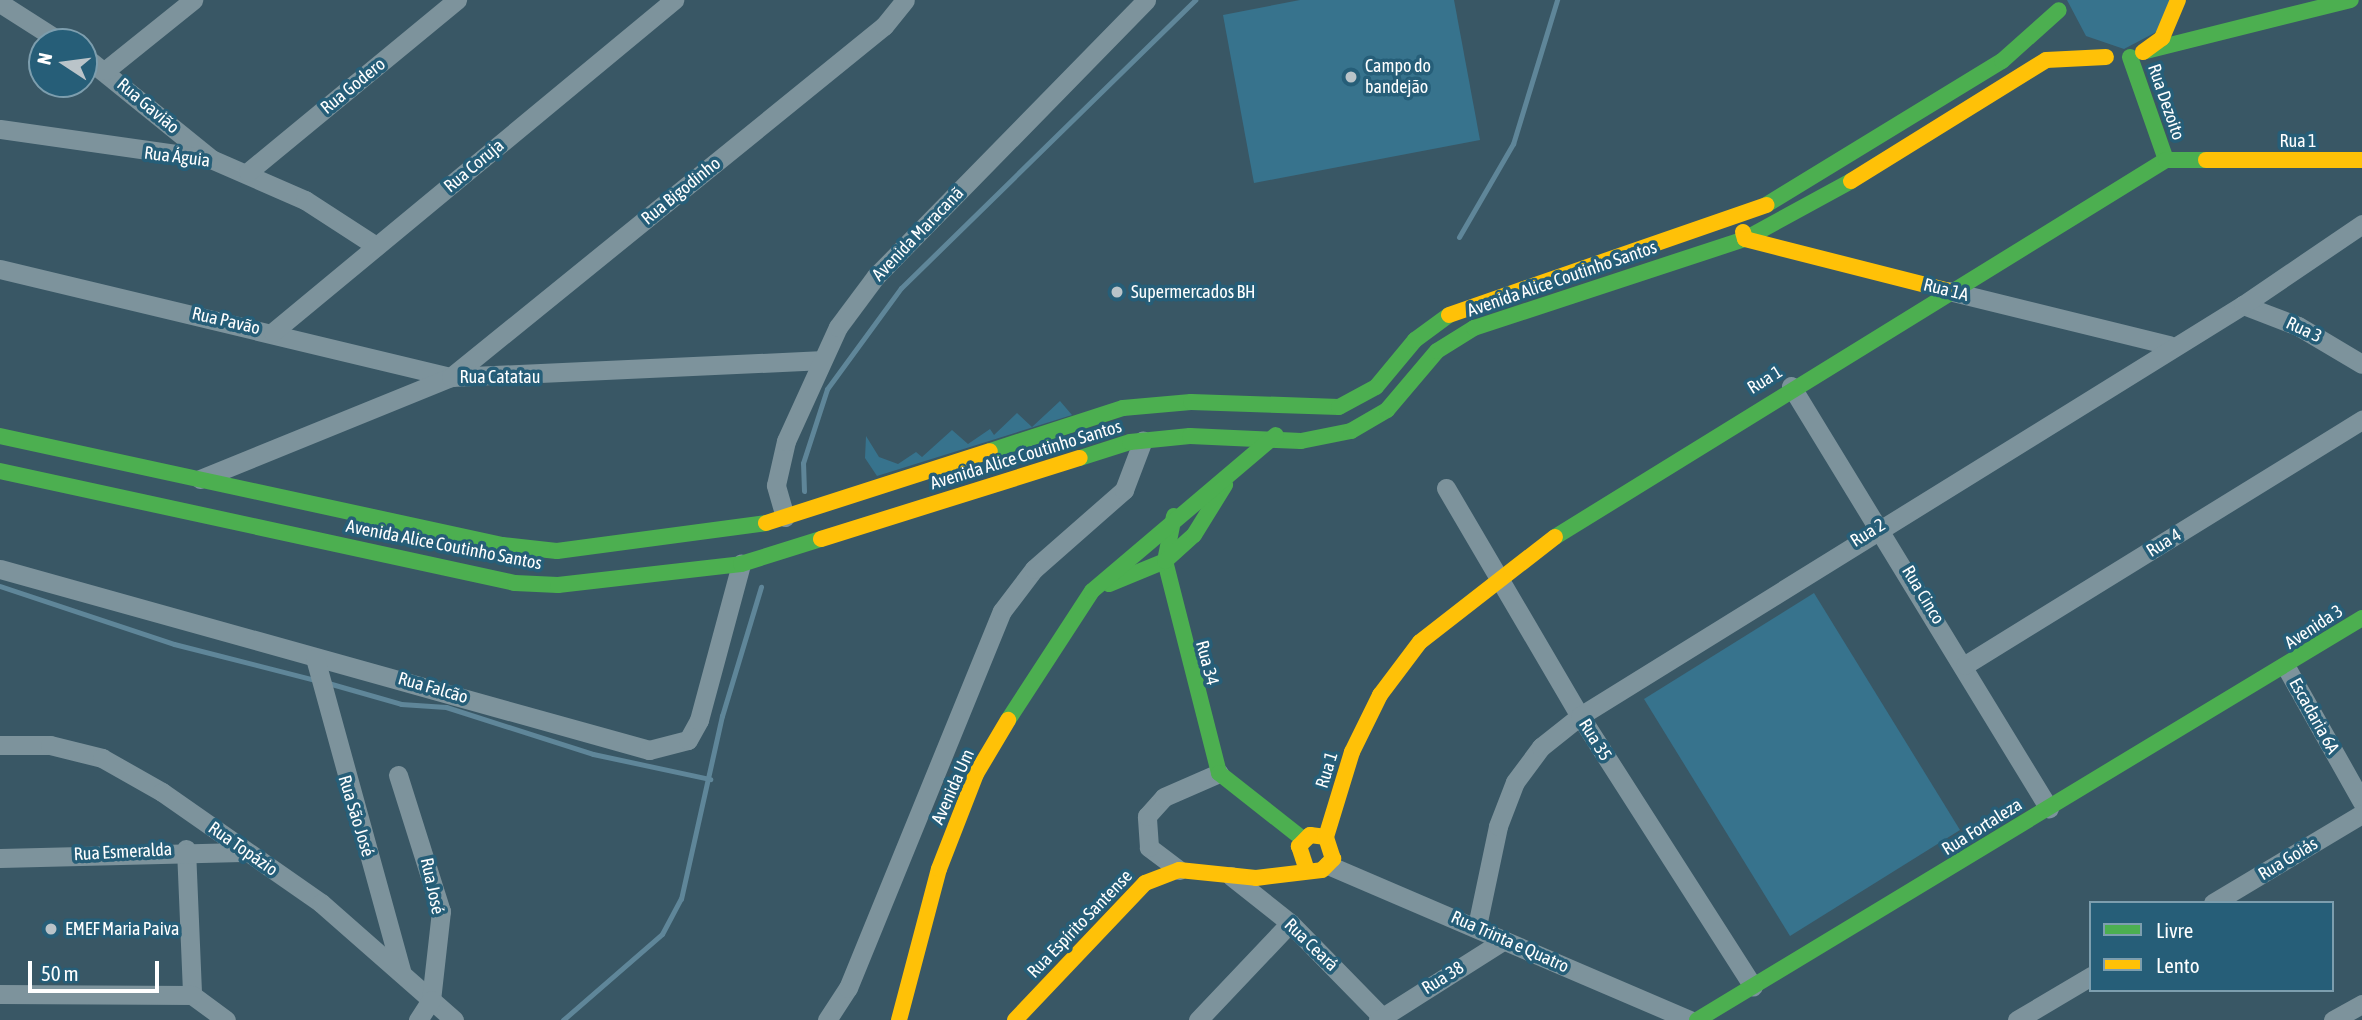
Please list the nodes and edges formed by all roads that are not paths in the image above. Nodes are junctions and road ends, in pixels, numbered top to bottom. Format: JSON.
{"nodes":[{"id":1,"x":193,"y":0,"type":"edge"},
{"id":2,"x":457,"y":0,"type":"edge"},
{"id":3,"x":674,"y":0,"type":"edge"},
{"id":4,"x":905,"y":0,"type":"edge"},
{"id":5,"x":1146,"y":0,"type":"edge"},
{"id":6,"x":2178,"y":0,"type":"edge"},
{"id":7,"x":2350,"y":0,"type":"edge"},
{"id":8,"x":0,"y":3,"type":"edge"},
{"id":9,"x":2058,"y":3,"type":"edge"},
{"id":10,"x":2039,"y":4,"type":"dead end"},
{"id":11,"x":39,"y":28,"type":"edge"},
{"id":12,"x":2038,"y":30,"type":"junction"},
{"id":13,"x":2146,"y":51,"type":"junction"},
{"id":14,"x":2106,"y":57,"type":"junction"},
{"id":15,"x":2130,"y":57,"type":"junction"},
{"id":16,"x":98,"y":65,"type":"edge"},
{"id":17,"x":106,"y":70,"type":"junction"},
{"id":18,"x":0,"y":129,"type":"edge"},
{"id":19,"x":211,"y":159,"type":"junction"},
{"id":20,"x":2166,"y":160,"type":"junction"},
{"id":21,"x":2362,"y":160,"type":"edge"},
{"id":22,"x":248,"y":172,"type":"junction"},
{"id":23,"x":1738,"y":218,"type":"junction"},
{"id":24,"x":2362,"y":224,"type":"edge"},
{"id":25,"x":1745,"y":239,"type":"junction"},
{"id":26,"x":376,"y":246,"type":"junction"},
{"id":27,"x":0,"y":270,"type":"edge"},
{"id":28,"x":1949,"y":291,"type":"junction"},
{"id":29,"x":2242,"y":305,"type":"junction"},
{"id":30,"x":273,"y":332,"type":"junction"},
{"id":31,"x":2169,"y":345,"type":"junction"},
{"id":32,"x":819,"y":360,"type":"junction"},
{"id":33,"x":2362,"y":364,"type":"edge"},
{"id":34,"x":451,"y":377,"type":"junction"},
{"id":35,"x":1791,"y":386,"type":"junction"},
{"id":36,"x":1339,"y":407,"type":"junction"},
{"id":37,"x":2362,"y":420,"type":"edge"},
{"id":38,"x":0,"y":436,"type":"edge"},
{"id":39,"x":1143,"y":440,"type":"junction"},
{"id":40,"x":1268,"y":441,"type":"junction"},
{"id":41,"x":0,"y":471,"type":"edge"},
{"id":42,"x":200,"y":479,"type":"junction"},
{"id":43,"x":1227,"y":480,"type":"junction"},
{"id":44,"x":1446,"y":488,"type":"dead end"},
{"id":45,"x":1174,"y":516,"type":"junction"},
{"id":46,"x":785,"y":517,"type":"junction"},
{"id":47,"x":1881,"y":525,"type":"junction"},
{"id":48,"x":1165,"y":561,"type":"junction"},
{"id":49,"x":741,"y":564,"type":"junction"},
{"id":50,"x":0,"y":569,"type":"edge"},
{"id":51,"x":1497,"y":574,"type":"junction"},
{"id":52,"x":1092,"y":591,"type":"junction"},
{"id":53,"x":2362,"y":618,"type":"edge"},
{"id":54,"x":315,"y":657,"type":"junction"},
{"id":55,"x":1965,"y":665,"type":"junction"},
{"id":56,"x":2286,"y":667,"type":"junction"},
{"id":57,"x":1580,"y":716,"type":"junction"},
{"id":58,"x":0,"y":745,"type":"edge"},
{"id":59,"x":1219,"y":773,"type":"junction"},
{"id":60,"x":398,"y":775,"type":"dead end"},
{"id":61,"x":2362,"y":802,"type":"edge"},
{"id":62,"x":2049,"y":808,"type":"junction"},
{"id":63,"x":2362,"y":814,"type":"edge"},
{"id":64,"x":1326,"y":837,"type":"junction"},
{"id":65,"x":1303,"y":839,"type":"junction"},
{"id":66,"x":186,"y":849,"type":"junction"},
{"id":67,"x":246,"y":853,"type":"junction"},
{"id":68,"x":0,"y":858,"type":"edge"},
{"id":69,"x":1328,"y":866,"type":"junction"},
{"id":70,"x":1306,"y":868,"type":"junction"},
{"id":71,"x":1179,"y":870,"type":"junction"},
{"id":72,"x":1231,"y":876,"type":"junction"},
{"id":73,"x":2217,"y":901,"type":"edge"},
{"id":74,"x":1290,"y":923,"type":"junction"},
{"id":75,"x":1477,"y":926,"type":"junction"},
{"id":76,"x":1504,"y":940,"type":"junction"},
{"id":77,"x":402,"y":973,"type":"junction"},
{"id":78,"x":2089,"y":977,"type":"edge"},
{"id":79,"x":1753,"y":986,"type":"junction"},
{"id":80,"x":0,"y":994,"type":"edge"},
{"id":81,"x":192,"y":995,"type":"junction"},
{"id":82,"x":431,"y":1000,"type":"junction"},
{"id":83,"x":2362,"y":1004,"type":"edge"},
{"id":84,"x":1382,"y":1019,"type":"edge"},
{"id":85,"x":226,"y":1020,"type":"edge"},
{"id":86,"x":418,"y":1020,"type":"edge"},
{"id":87,"x":454,"y":1020,"type":"edge"},
{"id":88,"x":827,"y":1020,"type":"edge"},
{"id":89,"x":899,"y":1020,"type":"edge"},
{"id":90,"x":1015,"y":1020,"type":"edge"},
{"id":91,"x":1198,"y":1020,"type":"edge"},
{"id":92,"x":1690,"y":1020,"type":"edge"},
{"id":93,"x":1697,"y":1020,"type":"edge"},
{"id":94,"x":2017,"y":1020,"type":"edge"},
{"id":95,"x":2333,"y":1020,"type":"edge"}],
"edges":[{"from":1,"to":17,"type":"street"},
{"from":2,"to":22,"type":"street","name":"Rua Godero"},
{"from":3,"to":26,"type":"street","name":"Rua Coruja"},
{"from":4,"to":34,"type":"street","name":"Rua Bigodinho"},
{"from":5,"to":32,"type":"street","name":"Avenida Maracanã"},
{"from":6,"to":13,"type":"main road"},
{"from":7,"to":13,"type":"main road"},
{"from":8,"to":11,"type":"street"},
{"from":9,"to":12,"type":"main road","name":"Avenida Alice Coutinho Santos"},
{"from":9,"to":14,"type":"main road"},
{"from":10,"to":12,"type":"main road"},
{"from":12,"to":23,"type":"main road","name":"Avenida Alice Coutinho Santos"},
{"from":13,"to":15,"type":"main road"},
{"from":14,"to":15,"type":"main road","name":"Avenida Alice Coutinho Santos"},
{"from":14,"to":25,"type":"main road","name":"Avenida Alice Coutinho Santos"},
{"from":15,"to":20,"type":"main road","name":"Rua Dezoito"},
{"from":16,"to":17,"type":"street","name":"Rua Gavião"},
{"from":17,"to":19,"type":"street","name":"Rua Gavião"},
{"from":18,"to":19,"type":"street","name":"Rua Águia"},
{"from":19,"to":22,"type":"street","name":"Rua Águia"},
{"from":20,"to":21,"type":"main road","name":"Rua 1"},
{"from":20,"to":28,"type":"main road","name":"Rua 1"},
{"from":22,"to":26,"type":"street","name":"Rua Águia"},
{"from":23,"to":25,"type":"main road"},
{"from":23,"to":36,"type":"main road","name":"Avenida Alice Coutinho Santos"},
{"from":24,"to":29,"type":"street","name":"Rua 2"},
{"from":25,"to":28,"type":"main road","name":"Rua 1A"},
{"from":25,"to":40,"type":"main road","name":"Avenida Alice Coutinho Santos"},
{"from":26,"to":30,"type":"street","name":"Rua Coruja"},
{"from":27,"to":30,"type":"street","name":"Rua Pavão"},
{"from":28,"to":31,"type":"street","name":"Rua 1A"},
{"from":28,"to":35,"type":"main road","name":"Rua 1"},
{"from":29,"to":31,"type":"street","name":"Rua 2"},
{"from":29,"to":33,"type":"street","name":"Rua 3"},
{"from":30,"to":34,"type":"street","name":"Rua Pavão"},
{"from":31,"to":47,"type":"street","name":"Rua 2"},
{"from":32,"to":34,"type":"street","name":"Rua Catatau"},
{"from":32,"to":46,"type":"street","name":"Avenida Maracanã"},
{"from":34,"to":42,"type":"street","name":"Rua Catatau"},
{"from":35,"to":47,"type":"street","name":"Rua Cinco"},
{"from":35,"to":51,"type":"main road","name":"Rua 1"},
{"from":36,"to":40,"type":"main road","name":"Avenida Um"},
{"from":36,"to":46,"type":"main road","name":"Avenida Alice Coutinho Santos"},
{"from":37,"to":55,"type":"street","name":"Rua 4"},
{"from":38,"to":42,"type":"main road","name":"Avenida Alice Coutinho Santos"},
{"from":39,"to":40,"type":"main road","name":"Avenida Alice Coutinho Santos"},
{"from":39,"to":49,"type":"main road","name":"Avenida Alice Coutinho Santos"},
{"from":39,"to":88,"type":"street"},
{"from":40,"to":43,"type":"main road","name":"Avenida Um"},
{"from":41,"to":49,"type":"main road","name":"Avenida Alice Coutinho Santos"},
{"from":42,"to":46,"type":"main road","name":"Avenida Alice Coutinho Santos"},
{"from":43,"to":45,"type":"main road","name":"Avenida Um"},
{"from":43,"to":48,"type":"main road","name":"Avenida Um"},
{"from":44,"to":51,"type":"street","name":"Rua 35"},
{"from":45,"to":48,"type":"main road"},
{"from":45,"to":52,"type":"main road","name":"Avenida Um"},
{"from":47,"to":55,"type":"street","name":"Rua Cinco"},
{"from":47,"to":57,"type":"street","name":"Rua 2"},
{"from":48,"to":52,"type":"main road","name":"Avenida Um"},
{"from":48,"to":59,"type":"main road","name":"Rua 34"},
{"from":49,"to":54,"type":"street","name":"Rua Falcão"},
{"from":50,"to":54,"type":"street","name":"Rua Falcão"},
{"from":51,"to":57,"type":"street","name":"Rua 35"},
{"from":51,"to":64,"type":"main road","name":"Rua 1"},
{"from":52,"to":89,"type":"main road","name":"Avenida Um"},
{"from":53,"to":56,"type":"main road","name":"Avenida 3"},
{"from":54,"to":77,"type":"street","name":"Rua São José"},
{"from":55,"to":62,"type":"street","name":"Rua Cinco"},
{"from":56,"to":61,"type":"street","name":"Escadaria 6A"},
{"from":56,"to":62,"type":"main road","name":"Rua Fortaleza"},
{"from":57,"to":75,"type":"street","name":"Rua 2"},
{"from":57,"to":79,"type":"street","name":"Rua 35"},
{"from":58,"to":67,"type":"street","name":"Rua Topázio"},
{"from":59,"to":65,"type":"main road"},
{"from":59,"to":71,"type":"street"},
{"from":60,"to":82,"type":"street","name":"Rua José"},
{"from":62,"to":79,"type":"main road","name":"Rua Fortaleza"},
{"from":63,"to":73,"type":"street","name":"Rua Goiás"},
{"from":64,"to":65,"type":"main road"},
{"from":64,"to":69,"type":"main road"},
{"from":65,"to":70,"type":"main road"},
{"from":66,"to":67,"type":"street","name":"Rua Esmeralda"},
{"from":66,"to":68,"type":"street","name":"Rua Esmeralda"},
{"from":66,"to":81,"type":"street"},
{"from":67,"to":77,"type":"street","name":"Rua Topázio"},
{"from":69,"to":70,"type":"main road"},
{"from":69,"to":75,"type":"street","name":"Rua Trinta e Quatro"},
{"from":70,"to":72,"type":"main road"},
{"from":71,"to":72,"type":"main road"},
{"from":71,"to":90,"type":"main road","name":"Rua Espírito Santense"},
{"from":72,"to":74,"type":"street","name":"Rua Ceará"},
{"from":74,"to":84,"type":"street","name":"Rua Ceará"},
{"from":74,"to":91,"type":"street"},
{"from":75,"to":76,"type":"street","name":"Rua Trinta e Quatro"},
{"from":76,"to":84,"type":"street","name":"Rua 38"},
{"from":76,"to":92,"type":"street","name":"Rua Trinta e Quatro"},
{"from":77,"to":82,"type":"street","name":"Rua Topázio"},
{"from":78,"to":94,"type":"street"},
{"from":79,"to":93,"type":"main road","name":"Rua Fortaleza"},
{"from":80,"to":81,"type":"street"},
{"from":81,"to":85,"type":"street"},
{"from":82,"to":86,"type":"street"},
{"from":82,"to":87,"type":"street","name":"Rua Topázio"},
{"from":83,"to":95,"type":"street"}]}
